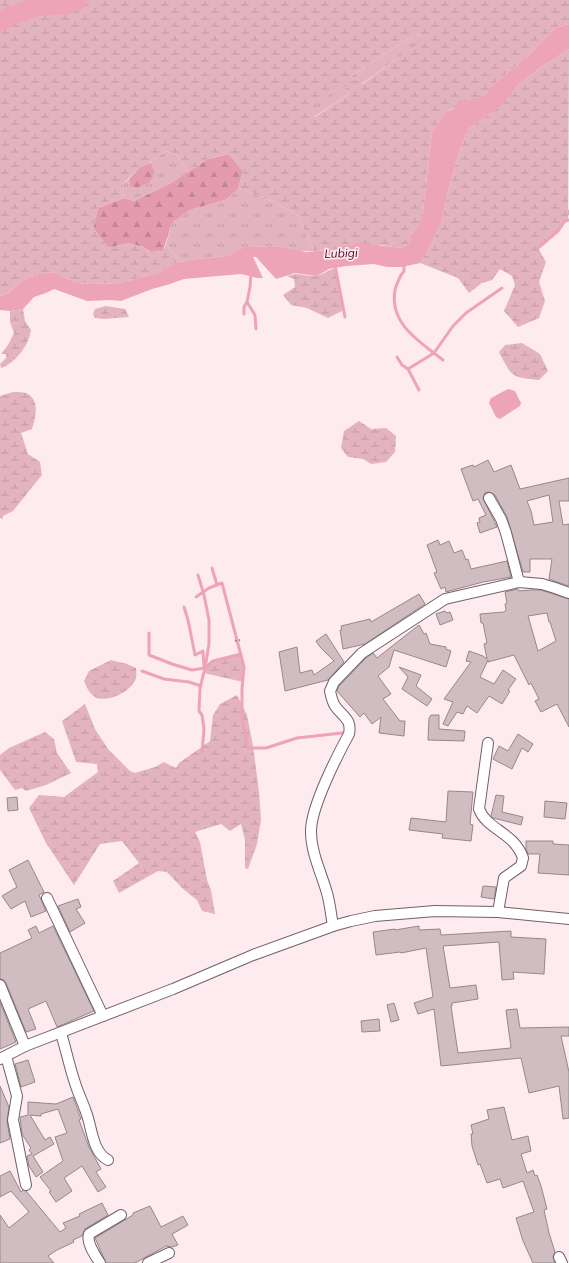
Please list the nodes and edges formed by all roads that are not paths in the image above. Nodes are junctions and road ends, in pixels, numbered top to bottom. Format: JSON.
{"nodes":[{"id":1,"x":489,"y":498,"type":"dead end"},
{"id":2,"x":519,"y":582,"type":"junction"},
{"id":3,"x":569,"y":594,"type":"edge"},
{"id":4,"x":488,"y":743,"type":"dead end"},
{"id":5,"x":47,"y":898,"type":"dead end"},
{"id":6,"x":498,"y":912,"type":"junction"},
{"id":7,"x":569,"y":919,"type":"edge"},
{"id":8,"x":333,"y":926,"type":"junction"},
{"id":9,"x":0,"y":985,"type":"edge"},
{"id":10,"x":103,"y":1016,"type":"junction"},
{"id":11,"x":61,"y":1033,"type":"junction"},
{"id":12,"x":25,"y":1046,"type":"junction"},
{"id":13,"x":3,"y":1057,"type":"edge"},
{"id":14,"x":108,"y":1160,"type":"dead end"},
{"id":15,"x":26,"y":1185,"type":"dead end"},
{"id":16,"x":121,"y":1215,"type":"dead end"},
{"id":17,"x":169,"y":1254,"type":"dead end"},
{"id":18,"x":100,"y":1263,"type":"edge"},
{"id":19,"x":148,"y":1263,"type":"edge"}],
"edges":[{"from":1,"to":2,"type":"street"},
{"from":2,"to":3,"type":"street"},
{"from":2,"to":8,"type":"street"},
{"from":4,"to":6,"type":"street"},
{"from":5,"to":10,"type":"street"},
{"from":6,"to":7,"type":"street"},
{"from":6,"to":8,"type":"street"},
{"from":8,"to":10,"type":"street"},
{"from":9,"to":12,"type":"street"},
{"from":10,"to":11,"type":"street"},
{"from":11,"to":12,"type":"street"},
{"from":11,"to":14,"type":"street"},
{"from":12,"to":13,"type":"street"},
{"from":13,"to":15,"type":"street"},
{"from":16,"to":18,"type":"street"},
{"from":17,"to":19,"type":"street"}]}
